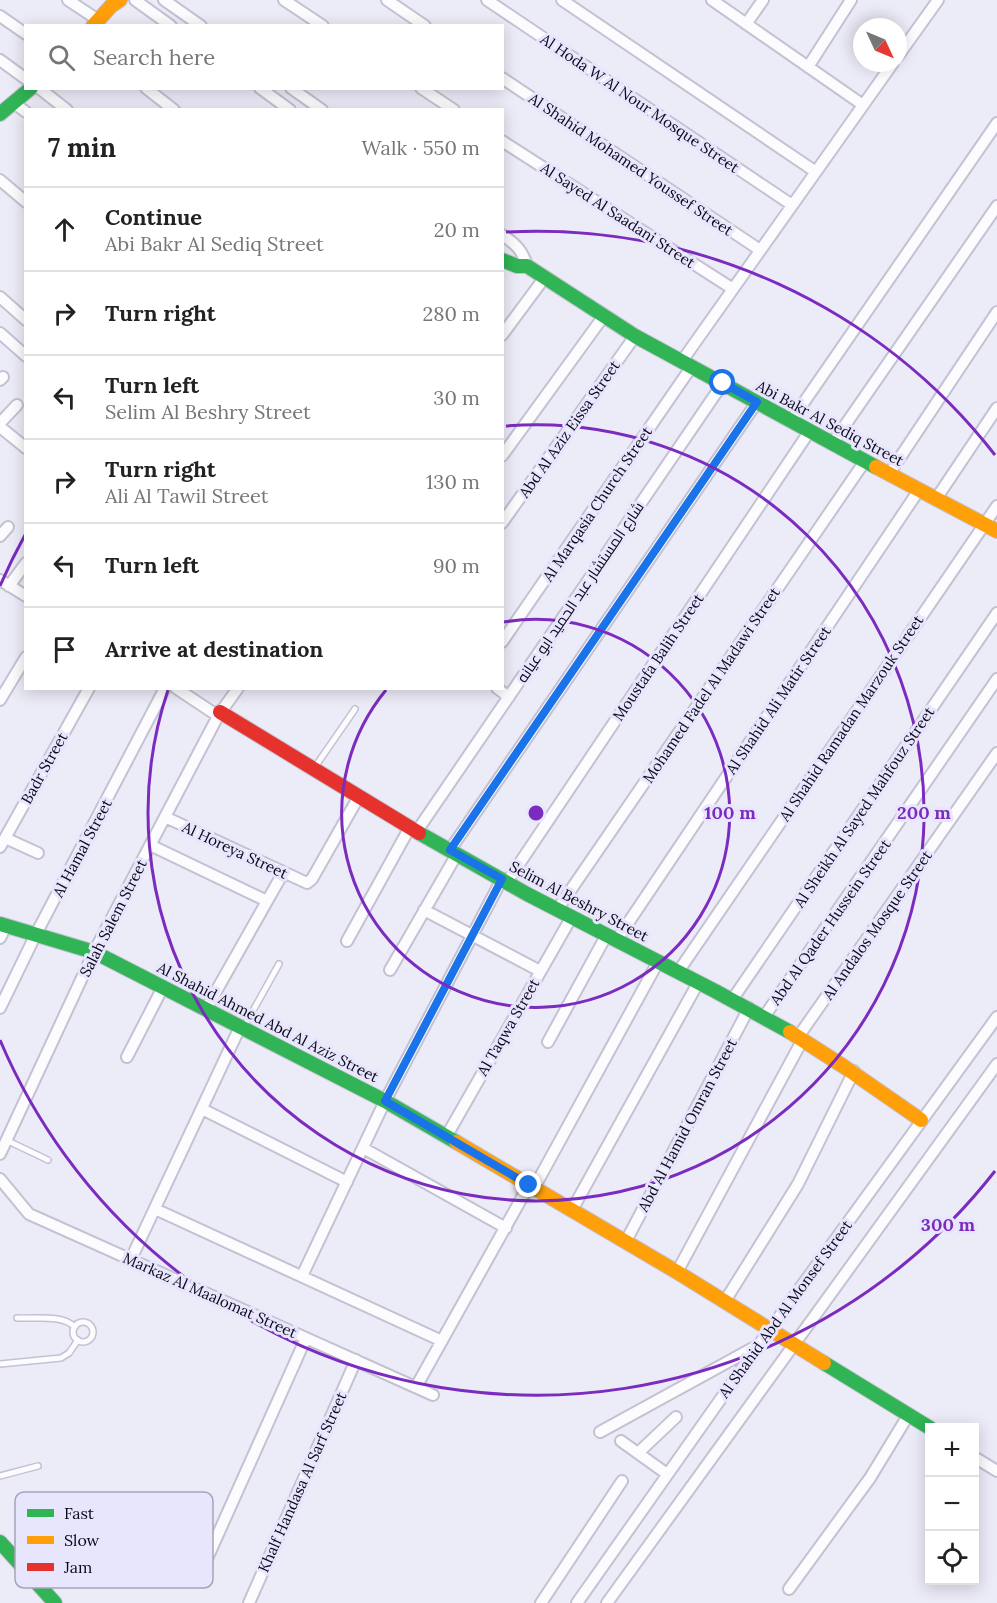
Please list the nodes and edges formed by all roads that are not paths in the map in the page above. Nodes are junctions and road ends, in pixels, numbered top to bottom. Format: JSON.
{"nodes":[{"id":1,"x":69,"y":0,"type":"edge"},
{"id":2,"x":135,"y":0,"type":"edge"},
{"id":3,"x":284,"y":0,"type":"edge"},
{"id":4,"x":387,"y":0,"type":"edge"},
{"id":5,"x":487,"y":0,"type":"edge"},
{"id":6,"x":562,"y":0,"type":"edge"},
{"id":7,"x":712,"y":0,"type":"edge"},
{"id":8,"x":763,"y":0,"type":"edge"},
{"id":9,"x":850,"y":0,"type":"edge"},
{"id":10,"x":938,"y":0,"type":"edge"},
{"id":11,"x":168,"y":1,"type":"edge"},
{"id":12,"x":114,"y":2,"type":"edge"},
{"id":13,"x":0,"y":16,"type":"edge"},
{"id":14,"x":95,"y":23,"type":"edge"},
{"id":15,"x":168,"y":24,"type":"edge"},
{"id":16,"x":198,"y":24,"type":"edge"},
{"id":17,"x":320,"y":24,"type":"edge"},
{"id":18,"x":422,"y":24,"type":"edge"},
{"id":19,"x":746,"y":24,"type":"junction"},
{"id":20,"x":24,"y":33,"type":"edge"},
{"id":21,"x":907,"y":43,"type":"edge"},
{"id":22,"x":0,"y":60,"type":"edge"},
{"id":23,"x":808,"y":67,"type":"junction"},
{"id":24,"x":887,"y":72,"type":"edge"},
{"id":25,"x":24,"y":78,"type":"edge"},
{"id":26,"x":504,"y":79,"type":"edge"},
{"id":27,"x":29,"y":90,"type":"edge"},
{"id":28,"x":42,"y":90,"type":"edge"},
{"id":29,"x":149,"y":90,"type":"edge"},
{"id":30,"x":263,"y":90,"type":"edge"},
{"id":31,"x":294,"y":90,"type":"edge"},
{"id":32,"x":424,"y":90,"type":"edge"},
{"id":33,"x":863,"y":105,"type":"junction"},
{"id":34,"x":20,"y":107,"type":"edge"},
{"id":35,"x":64,"y":108,"type":"edge"},
{"id":36,"x":171,"y":108,"type":"edge"},
{"id":37,"x":287,"y":108,"type":"edge"},
{"id":38,"x":319,"y":108,"type":"edge"},
{"id":39,"x":451,"y":108,"type":"edge"},
{"id":40,"x":0,"y":114,"type":"edge"},
{"id":41,"x":997,"y":123,"type":"edge"},
{"id":42,"x":504,"y":142,"type":"edge"},
{"id":43,"x":816,"y":172,"type":"junction"},
{"id":44,"x":0,"y":180,"type":"edge"},
{"id":45,"x":24,"y":200,"type":"edge"},
{"id":46,"x":792,"y":205,"type":"junction"},
{"id":47,"x":997,"y":207,"type":"edge"},
{"id":48,"x":504,"y":237,"type":"edge"},
{"id":49,"x":760,"y":250,"type":"junction"},
{"id":50,"x":504,"y":261,"type":"edge"},
{"id":51,"x":527,"y":266,"type":"junction"},
{"id":52,"x":545,"y":277,"type":"junction"},
{"id":53,"x":733,"y":289,"type":"junction"},
{"id":54,"x":0,"y":297,"type":"edge"},
{"id":55,"x":997,"y":312,"type":"edge"},
{"id":56,"x":603,"y":317,"type":"junction"},
{"id":57,"x":24,"y":318,"type":"edge"},
{"id":58,"x":504,"y":332,"type":"edge"},
{"id":59,"x":0,"y":333,"type":"edge"},
{"id":60,"x":635,"y":336,"type":"junction"},
{"id":61,"x":24,"y":354,"type":"edge"},
{"id":62,"x":687,"y":364,"type":"junction"},
{"id":63,"x":723,"y":383,"type":"junction"},
{"id":64,"x":757,"y":402,"type":"junction"},
{"id":65,"x":17,"y":405,"type":"dead end"},
{"id":66,"x":997,"y":408,"type":"edge"},
{"id":67,"x":791,"y":421,"type":"junction"},
{"id":68,"x":0,"y":423,"type":"edge"},
{"id":69,"x":0,"y":428,"type":"edge"},
{"id":70,"x":810,"y":432,"type":"junction"},
{"id":71,"x":832,"y":444,"type":"junction"},
{"id":72,"x":24,"y":446,"type":"edge"},
{"id":73,"x":504,"y":453,"type":"edge"},
{"id":74,"x":865,"y":461,"type":"junction"},
{"id":75,"x":889,"y":474,"type":"junction"},
{"id":76,"x":919,"y":490,"type":"junction"},
{"id":77,"x":936,"y":499,"type":"junction"},
{"id":78,"x":997,"y":506,"type":"edge"},
{"id":79,"x":504,"y":520,"type":"edge"},
{"id":80,"x":984,"y":524,"type":"junction"},
{"id":81,"x":997,"y":531,"type":"edge"},
{"id":82,"x":24,"y":564,"type":"edge"},
{"id":83,"x":5,"y":583,"type":"edge"},
{"id":84,"x":24,"y":595,"type":"edge"},
{"id":85,"x":997,"y":614,"type":"edge"},
{"id":86,"x":504,"y":639,"type":"edge"},
{"id":87,"x":24,"y":660,"type":"edge"},
{"id":88,"x":997,"y":679,"type":"edge"},
{"id":89,"x":88,"y":690,"type":"edge"},
{"id":90,"x":164,"y":690,"type":"edge"},
{"id":91,"x":179,"y":690,"type":"edge"},
{"id":92,"x":237,"y":690,"type":"edge"},
{"id":93,"x":499,"y":690,"type":"edge"},
{"id":94,"x":508,"y":697,"type":"junction"},
{"id":95,"x":0,"y":700,"type":"edge"},
{"id":96,"x":355,"y":709,"type":"dead end"},
{"id":97,"x":219,"y":714,"type":"junction"},
{"id":98,"x":997,"y":753,"type":"edge"},
{"id":99,"x":313,"y":770,"type":"junction"},
{"id":100,"x":358,"y":798,"type":"junction"},
{"id":101,"x":165,"y":816,"type":"junction"},
{"id":102,"x":413,"y":829,"type":"junction"},
{"id":103,"x":2,"y":843,"type":"edge"},
{"id":104,"x":150,"y":845,"type":"junction"},
{"id":105,"x":453,"y":852,"type":"junction"},
{"id":106,"x":38,"y":853,"type":"dead end"},
{"id":107,"x":283,"y":873,"type":"junction"},
{"id":108,"x":505,"y":881,"type":"junction"},
{"id":109,"x":267,"y":901,"type":"junction"},
{"id":110,"x":424,"y":910,"type":"junction"},
{"id":111,"x":556,"y":910,"type":"junction"},
{"id":112,"x":571,"y":918,"type":"junction"},
{"id":113,"x":2,"y":929,"type":"edge"},
{"id":114,"x":36,"y":934,"type":"junction"},
{"id":115,"x":472,"y":935,"type":"junction"},
{"id":116,"x":611,"y":938,"type":"junction"},
{"id":117,"x":347,"y":941,"type":"dead end"},
{"id":118,"x":94,"y":952,"type":"junction"},
{"id":119,"x":658,"y":962,"type":"junction"},
{"id":120,"x":279,"y":964,"type":"dead end"},
{"id":121,"x":390,"y":970,"type":"dead end"},
{"id":122,"x":540,"y":971,"type":"junction"},
{"id":123,"x":678,"y":972,"type":"junction"},
{"id":124,"x":698,"y":983,"type":"junction"},
{"id":125,"x":163,"y":987,"type":"junction"},
{"id":126,"x":732,"y":1000,"type":"junction"},
{"id":127,"x":0,"y":1008,"type":"edge"},
{"id":128,"x":749,"y":1008,"type":"junction"},
{"id":129,"x":206,"y":1009,"type":"junction"},
{"id":130,"x":764,"y":1017,"type":"junction"},
{"id":131,"x":997,"y":1017,"type":"edge"},
{"id":132,"x":242,"y":1028,"type":"junction"},
{"id":133,"x":800,"y":1038,"type":"junction"},
{"id":134,"x":548,"y":1042,"type":"dead end"},
{"id":135,"x":127,"y":1057,"type":"dead end"},
{"id":136,"x":997,"y":1064,"type":"edge"},
{"id":137,"x":854,"y":1071,"type":"junction"},
{"id":138,"x":385,"y":1101,"type":"junction"},
{"id":139,"x":202,"y":1109,"type":"junction"},
{"id":140,"x":921,"y":1120,"type":"junction"},
{"id":141,"x":446,"y":1137,"type":"junction"},
{"id":142,"x":6,"y":1140,"type":"junction"},
{"id":143,"x":363,"y":1148,"type":"junction"},
{"id":144,"x":0,"y":1154,"type":"edge"},
{"id":145,"x":48,"y":1160,"type":"dead end"},
{"id":146,"x":0,"y":1179,"type":"edge"},
{"id":147,"x":347,"y":1182,"type":"junction"},
{"id":148,"x":532,"y":1186,"type":"junction"},
{"id":149,"x":155,"y":1209,"type":"junction"},
{"id":150,"x":572,"y":1210,"type":"junction"},
{"id":151,"x":506,"y":1228,"type":"junction"},
{"id":152,"x":626,"y":1241,"type":"junction"},
{"id":153,"x":131,"y":1259,"type":"junction"},
{"id":154,"x":676,"y":1272,"type":"junction"},
{"id":155,"x":303,"y":1276,"type":"junction"},
{"id":156,"x":724,"y":1300,"type":"junction"},
{"id":157,"x":17,"y":1318,"type":"dead end"},
{"id":158,"x":75,"y":1327,"type":"junction"},
{"id":159,"x":771,"y":1329,"type":"junction"},
{"id":160,"x":306,"y":1338,"type":"junction"},
{"id":161,"x":78,"y":1341,"type":"junction"},
{"id":162,"x":442,"y":1341,"type":"junction"},
{"id":163,"x":795,"y":1344,"type":"junction"},
{"id":164,"x":758,"y":1346,"type":"junction"},
{"id":165,"x":356,"y":1360,"type":"junction"},
{"id":166,"x":0,"y":1364,"type":"edge"},
{"id":167,"x":416,"y":1387,"type":"junction"},
{"id":168,"x":433,"y":1395,"type":"dead end"},
{"id":169,"x":909,"y":1414,"type":"junction"},
{"id":170,"x":676,"y":1417,"type":"dead end"},
{"id":171,"x":925,"y":1425,"type":"edge"},
{"id":172,"x":600,"y":1432,"type":"dead end"},
{"id":173,"x":621,"y":1441,"type":"dead end"},
{"id":174,"x":638,"y":1453,"type":"junction"},
{"id":175,"x":979,"y":1460,"type":"edge"},
{"id":176,"x":38,"y":1466,"type":"dead end"},
{"id":177,"x":997,"y":1471,"type":"edge"},
{"id":178,"x":668,"y":1474,"type":"junction"},
{"id":179,"x":0,"y":1476,"type":"edge"},
{"id":180,"x":622,"y":1481,"type":"dead end"},
{"id":181,"x":0,"y":1542,"type":"edge"},
{"id":182,"x":213,"y":1543,"type":"edge"},
{"id":183,"x":15,"y":1559,"type":"edge"},
{"id":184,"x":41,"y":1588,"type":"edge"},
{"id":185,"x":789,"y":1589,"type":"dead end"},
{"id":186,"x":55,"y":1603,"type":"edge"},
{"id":187,"x":249,"y":1603,"type":"edge"},
{"id":188,"x":541,"y":1603,"type":"edge"},
{"id":189,"x":577,"y":1603,"type":"edge"},
{"id":190,"x":608,"y":1603,"type":"edge"}],
"edges":[{"from":1,"to":14,"type":"street"},
{"from":2,"to":15,"type":"street"},
{"from":3,"to":17,"type":"street"},
{"from":4,"to":18,"type":"street"},
{"from":5,"to":46,"type":"street","name":"Al Hoda W Al Nour Mosque Street"},
{"from":6,"to":43,"type":"street"},
{"from":7,"to":19,"type":"street"},
{"from":8,"to":19,"type":"street"},
{"from":9,"to":23,"type":"street"},
{"from":10,"to":21,"type":"street"},
{"from":11,"to":16,"type":"street"},
{"from":12,"to":14,"type":"street"},
{"from":13,"to":20,"type":"street"},
{"from":19,"to":23,"type":"street"},
{"from":22,"to":25,"type":"street"},
{"from":23,"to":33,"type":"street"},
{"from":24,"to":33,"type":"street","name":"Al Marqasia Church Street"},
{"from":26,"to":49,"type":"street","name":"Al Shahid Mohamed Youssef Street"},
{"from":27,"to":34,"type":"street"},
{"from":28,"to":35,"type":"street"},
{"from":29,"to":36,"type":"street"},
{"from":30,"to":37,"type":"street"},
{"from":31,"to":38,"type":"street"},
{"from":32,"to":39,"type":"street"},
{"from":33,"to":43,"type":"street","name":"Al Marqasia Church Street"},
{"from":34,"to":40,"type":"street"},
{"from":41,"to":67,"type":"street"},
{"from":42,"to":53,"type":"street","name":"Al Sayed Al Saadani Street"},
{"from":43,"to":46,"type":"street","name":"Al Marqasia Church Street"},
{"from":44,"to":45,"type":"street"},
{"from":46,"to":49,"type":"street","name":"Al Marqasia Church Street"},
{"from":47,"to":71,"type":"street"},
{"from":48,"to":51,"type":"street","name":"Abi Bakr Al Sediq Street"},
{"from":49,"to":53,"type":"street","name":"Al Marqasia Church Street"},
{"from":50,"to":51,"type":"street","name":"Abi Bakr Al Sediq Street"},
{"from":51,"to":52,"type":"street","name":"Abi Bakr Al Sediq Street"},
{"from":52,"to":56,"type":"street","name":"Abi Bakr Al Sediq Street"},
{"from":52,"to":58,"type":"street"},
{"from":53,"to":62,"type":"street","name":"Al Marqasia Church Street"},
{"from":54,"to":57,"type":"street"},
{"from":55,"to":75,"type":"street"},
{"from":56,"to":60,"type":"street","name":"Abi Bakr Al Sediq Street"},
{"from":56,"to":73,"type":"street"},
{"from":59,"to":61,"type":"street"},
{"from":60,"to":62,"type":"street","name":"Abi Bakr Al Sediq Street"},
{"from":60,"to":79,"type":"street","name":"Abd Al Aziz Eissa Street"},
{"from":62,"to":63,"type":"street","name":"Abi Bakr Al Sediq Street"},
{"from":62,"to":86,"type":"street","name":"Al Marqasia Church Street"},
{"from":63,"to":64,"type":"street","name":"Abi Bakr Al Sediq Street"},
{"from":63,"to":94,"type":"street","name":"شارع المستشار عبد الحميد ابو عيانه"},
{"from":64,"to":67,"type":"street","name":"Abi Bakr Al Sediq Street"},
{"from":64,"to":105,"type":"street"},
{"from":65,"to":68,"type":"street"},
{"from":66,"to":77,"type":"street"},
{"from":67,"to":70,"type":"street","name":"Abi Bakr Al Sediq Street"},
{"from":69,"to":72,"type":"street"},
{"from":70,"to":71,"type":"street","name":"Abi Bakr Al Sediq Street"},
{"from":70,"to":108,"type":"street","name":"Moustafa Balih Street"},
{"from":71,"to":74,"type":"street","name":"Abi Bakr Al Sediq Street"},
{"from":74,"to":75,"type":"street","name":"Abi Bakr Al Sediq Street"},
{"from":74,"to":111,"type":"street","name":"Mohamed Fadel Al Madawi Street"},
{"from":75,"to":76,"type":"street","name":"Abi Bakr Al Sediq Street"},
{"from":76,"to":77,"type":"street","name":"Abi Bakr Al Sediq Street"},
{"from":76,"to":116,"type":"street","name":"Al Shahid Ali Matir Street"},
{"from":77,"to":80,"type":"street","name":"Abi Bakr Al Sediq Street"},
{"from":78,"to":80,"type":"street","name":"Al Shahid Ramadan Marzouk Street"},
{"from":80,"to":81,"type":"street","name":"Abi Bakr Al Sediq Street"},
{"from":80,"to":123,"type":"street","name":"Al Shahid Ramadan Marzouk Street"},
{"from":82,"to":83,"type":"street"},
{"from":83,"to":84,"type":"street"},
{"from":85,"to":126,"type":"street","name":"Al Sheikh Al Sayed Mahfouz Street"},
{"from":87,"to":95,"type":"street"},
{"from":88,"to":130,"type":"street","name":"Abd Al Qader Hussein Street"},
{"from":89,"to":103,"type":"street","name":"Badr Street"},
{"from":90,"to":114,"type":"street","name":"Al Hamal Street"},
{"from":91,"to":97,"type":"street"},
{"from":92,"to":97,"type":"street","name":"Salah Salem Street"},
{"from":93,"to":94,"type":"street"},
{"from":94,"to":102,"type":"street","name":"شارع المستشار عبد الحميد ابو عيانه"},
{"from":96,"to":99,"type":"lane"},
{"from":97,"to":99,"type":"street","name":"Selim Al Beshry Street"},
{"from":97,"to":101,"type":"street","name":"Salah Salem Street"},
{"from":98,"to":133,"type":"street","name":"Al Andalos Mosque Street"},
{"from":99,"to":100,"type":"street","name":"Selim Al Beshry Street"},
{"from":100,"to":102,"type":"street","name":"Selim Al Beshry Street"},
{"from":100,"to":107,"type":"street","name":"Al Horeya Street"},
{"from":101,"to":104,"type":"street","name":"Salah Salem Street"},
{"from":101,"to":107,"type":"street","name":"Al Horeya Street"},
{"from":102,"to":105,"type":"street","name":"Selim Al Beshry Street"},
{"from":102,"to":117,"type":"street","name":"شارع المستشار عبد الحميد ابو عيانه"},
{"from":103,"to":106,"type":"street"},
{"from":104,"to":109,"type":"street"},
{"from":104,"to":118,"type":"street","name":"Salah Salem Street"},
{"from":105,"to":108,"type":"street","name":"Selim Al Beshry Street"},
{"from":105,"to":110,"type":"street"},
{"from":107,"to":109,"type":"street"},
{"from":108,"to":111,"type":"street","name":"Selim Al Beshry Street"},
{"from":108,"to":115,"type":"street","name":"Moustafa Balih Street"},
{"from":109,"to":129,"type":"street"},
{"from":110,"to":115,"type":"street"},
{"from":110,"to":121,"type":"street"},
{"from":111,"to":112,"type":"street","name":"Selim Al Beshry Street"},
{"from":112,"to":116,"type":"street","name":"Selim Al Beshry Street"},
{"from":112,"to":122,"type":"street","name":"Al Taqwa Street"},
{"from":113,"to":114,"type":"street","name":"Al Shahid Ahmed Abd Al Aziz Street"},
{"from":114,"to":118,"type":"street","name":"Al Shahid Ahmed Abd Al Aziz Street"},
{"from":114,"to":127,"type":"street","name":"Al Hamal Street"},
{"from":115,"to":122,"type":"street"},
{"from":115,"to":138,"type":"street","name":"Moustafa Balih Street"},
{"from":116,"to":119,"type":"street","name":"Selim Al Beshry Street"},
{"from":116,"to":134,"type":"street","name":"Al Shahid Ali Matir Street"},
{"from":118,"to":125,"type":"street","name":"Al Shahid Ahmed Abd Al Aziz Street"},
{"from":118,"to":142,"type":"street","name":"Salah Salem Street"},
{"from":119,"to":123,"type":"street","name":"Selim Al Beshry Street"},
{"from":119,"to":148,"type":"street"},
{"from":120,"to":132,"type":"lane"},
{"from":122,"to":141,"type":"street","name":"Al Taqwa Street"},
{"from":123,"to":124,"type":"street","name":"Selim Al Beshry Street"},
{"from":124,"to":126,"type":"street","name":"Selim Al Beshry Street"},
{"from":124,"to":150,"type":"street"},
{"from":125,"to":129,"type":"street","name":"Al Shahid Ahmed Abd Al Aziz Street"},
{"from":125,"to":135,"type":"street"},
{"from":126,"to":128,"type":"street","name":"Selim Al Beshry Street"},
{"from":128,"to":130,"type":"street","name":"Selim Al Beshry Street"},
{"from":128,"to":152,"type":"street","name":"Abd Al Hamid Omran Street"},
{"from":129,"to":132,"type":"street","name":"Al Shahid Ahmed Abd Al Aziz Street"},
{"from":130,"to":133,"type":"street","name":"Selim Al Beshry Street"},
{"from":131,"to":140,"type":"street","name":"Al Shahid Abd Al Monsef Street"},
{"from":132,"to":138,"type":"street","name":"Al Shahid Ahmed Abd Al Aziz Street"},
{"from":132,"to":139,"type":"street"},
{"from":133,"to":137,"type":"street","name":"Selim Al Beshry Street"},
{"from":133,"to":154,"type":"street","name":"Al Andalos Mosque Street"},
{"from":136,"to":163,"type":"street","name":"Al Shahid Abd Al Monsef Street"},
{"from":137,"to":140,"type":"street","name":"Selim Al Beshry Street"},
{"from":137,"to":156,"type":"street"},
{"from":138,"to":141,"type":"street","name":"Al Shahid Ahmed Abd Al Aziz Street"},
{"from":138,"to":143,"type":"street","name":"Moustafa Balih Street"},
{"from":139,"to":147,"type":"street"},
{"from":139,"to":149,"type":"street"},
{"from":140,"to":159,"type":"street","name":"Al Shahid Abd Al Monsef Street"},
{"from":141,"to":148,"type":"street","name":"Al Shahid Ahmed Abd Al Aziz Street"},
{"from":142,"to":144,"type":"street","name":"Salah Salem Street"},
{"from":142,"to":145,"type":"lane"},
{"from":143,"to":147,"type":"street","name":"Moustafa Balih Street"},
{"from":143,"to":151,"type":"street"},
{"from":146,"to":153,"type":"street","name":"Markaz Al Maalomat Street"},
{"from":147,"to":155,"type":"street","name":"Moustafa Balih Street"},
{"from":148,"to":150,"type":"street","name":"Al Shahid Ahmed Abd Al Aziz Street"},
{"from":148,"to":151,"type":"street"},
{"from":149,"to":153,"type":"street"},
{"from":149,"to":155,"type":"street"},
{"from":150,"to":152,"type":"street","name":"Al Shahid Ahmed Abd Al Aziz Street"},
{"from":151,"to":162,"type":"street"},
{"from":152,"to":154,"type":"street","name":"Al Shahid Ahmed Abd Al Aziz Street"},
{"from":153,"to":160,"type":"street","name":"Markaz Al Maalomat Street"},
{"from":154,"to":156,"type":"street","name":"Al Shahid Ahmed Abd Al Aziz Street"},
{"from":155,"to":162,"type":"street"},
{"from":156,"to":159,"type":"street","name":"Al Shahid Ahmed Abd Al Aziz Street"},
{"from":157,"to":158,"type":"lane"},
{"from":158,"to":161,"type":"lane"},
{"from":158,"to":161,"type":"lane"},
{"from":159,"to":163,"type":"street","name":"Al Shahid Ahmed Abd Al Aziz Street"},
{"from":159,"to":164,"type":"street","name":"Al Shahid Abd Al Monsef Street"},
{"from":160,"to":165,"type":"street","name":"Markaz Al Maalomat Street"},
{"from":160,"to":182,"type":"street"},
{"from":161,"to":166,"type":"lane"},
{"from":162,"to":167,"type":"street"},
{"from":163,"to":169,"type":"street","name":"Al Shahid Ahmed Abd Al Aziz Street"},
{"from":163,"to":190,"type":"street","name":"Al Shahid Abd Al Monsef Street"},
{"from":164,"to":172,"type":"street"},
{"from":164,"to":178,"type":"street","name":"Al Shahid Abd Al Monsef Street"},
{"from":165,"to":167,"type":"street","name":"Markaz Al Maalomat Street"},
{"from":165,"to":187,"type":"street","name":"Khalf Handasa Al Sarf Street"},
{"from":167,"to":168,"type":"street","name":"Markaz Al Maalomat Street"},
{"from":169,"to":171,"type":"street","name":"Al Shahid Ahmed Abd Al Aziz Street"},
{"from":169,"to":185,"type":"street"},
{"from":170,"to":174,"type":"street"},
{"from":173,"to":174,"type":"street"},
{"from":174,"to":178,"type":"street"},
{"from":175,"to":177,"type":"street"},
{"from":176,"to":179,"type":"lane"},
{"from":178,"to":189,"type":"street","name":"Al Shahid Abd Al Monsef Street"},
{"from":180,"to":188,"type":"street"},
{"from":181,"to":183,"type":"street"},
{"from":184,"to":186,"type":"street"}]}
